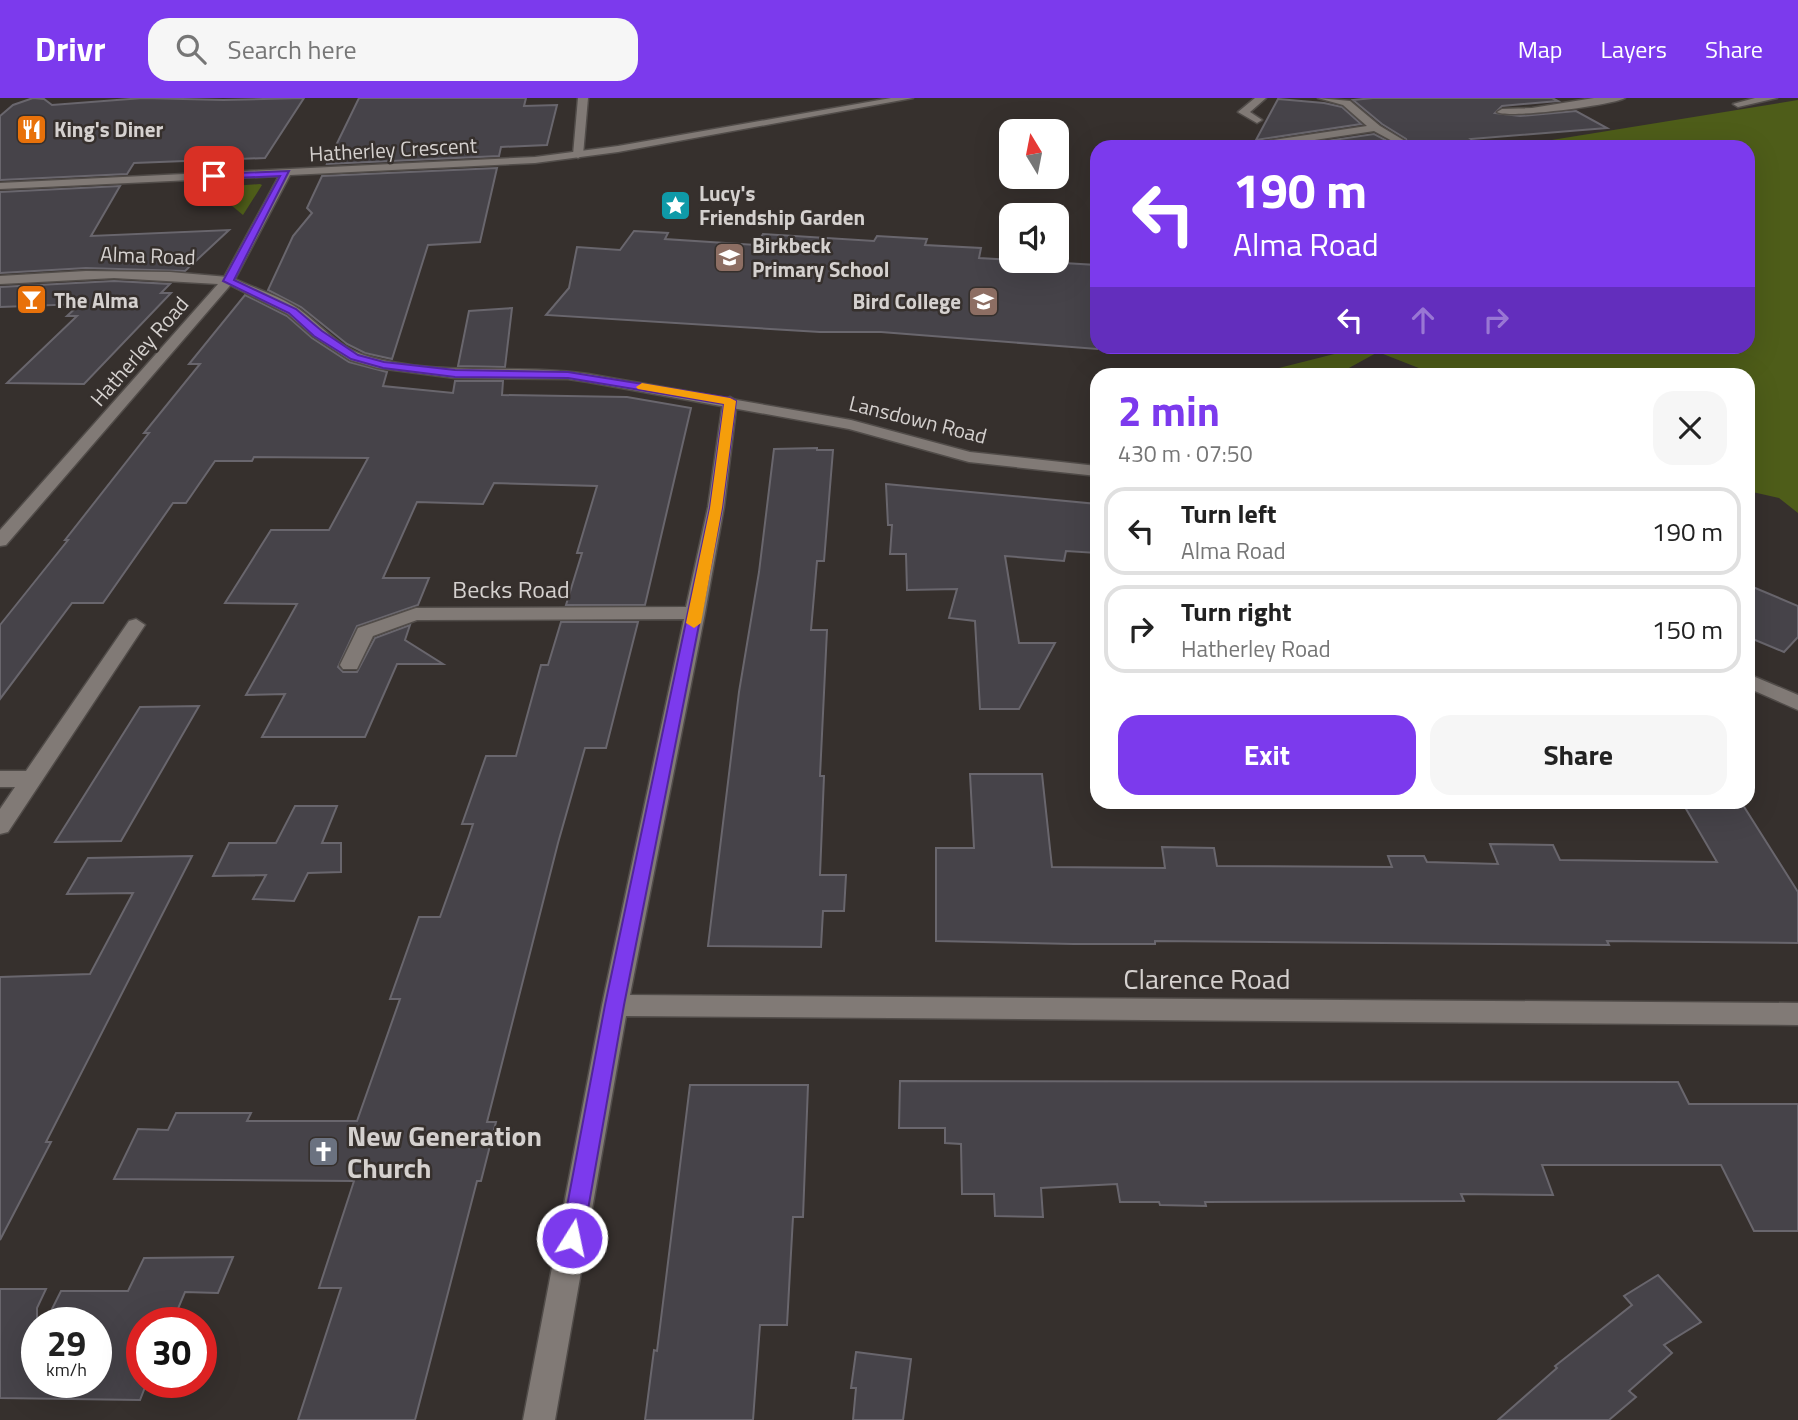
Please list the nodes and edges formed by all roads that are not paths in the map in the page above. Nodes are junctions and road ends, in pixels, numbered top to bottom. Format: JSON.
{"nodes":[{"id":1,"x":583,"y":98,"type":"edge"},
{"id":2,"x":908,"y":98,"type":"edge"},
{"id":3,"x":1261,"y":98,"type":"edge"},
{"id":4,"x":1323,"y":98,"type":"edge"},
{"id":5,"x":1611,"y":98,"type":"edge"},
{"id":6,"x":1620,"y":98,"type":"edge"},
{"id":7,"x":1772,"y":98,"type":"edge"},
{"id":8,"x":1738,"y":104,"type":"dead end"},
{"id":9,"x":1502,"y":112,"type":"dead end"},
{"id":10,"x":1257,"y":120,"type":"dead end"},
{"id":11,"x":1376,"y":128,"type":"junction"},
{"id":12,"x":1295,"y":140,"type":"edge"},
{"id":13,"x":1398,"y":140,"type":"edge"},
{"id":14,"x":578,"y":155,"type":"junction"},
{"id":15,"x":286,"y":173,"type":"junction"},
{"id":16,"x":0,"y":186,"type":"edge"},
{"id":17,"x":0,"y":280,"type":"edge"},
{"id":18,"x":228,"y":281,"type":"junction"},
{"id":19,"x":730,"y":401,"type":"junction"},
{"id":20,"x":1090,"y":470,"type":"edge"},
{"id":21,"x":0,"y":541,"type":"edge"},
{"id":22,"x":696,"y":613,"type":"junction"},
{"id":23,"x":136,"y":625,"type":"dead end"},
{"id":24,"x":350,"y":665,"type":"dead end"},
{"id":25,"x":1755,"y":683,"type":"edge"},
{"id":26,"x":1798,"y":703,"type":"edge"},
{"id":27,"x":0,"y":779,"type":"edge"},
{"id":28,"x":31,"y":779,"type":"junction"},
{"id":29,"x":0,"y":826,"type":"edge"},
{"id":30,"x":615,"y":1005,"type":"junction"},
{"id":31,"x":1798,"y":1014,"type":"edge"},
{"id":32,"x":539,"y":1420,"type":"edge"}],
"edges":[{"from":1,"to":14,"type":"street"},
{"from":2,"to":14,"type":"street","name":"Hatherley Crescent"},
{"from":3,"to":10,"type":"street"},
{"from":4,"to":11,"type":"street"},
{"from":5,"to":6,"type":"street"},
{"from":5,"to":9,"type":"street"},
{"from":7,"to":8,"type":"street"},
{"from":11,"to":12,"type":"street"},
{"from":11,"to":13,"type":"street"},
{"from":14,"to":15,"type":"street","name":"Hatherley Crescent"},
{"from":15,"to":16,"type":"street","name":"Hatherley Crescent"},
{"from":15,"to":18,"type":"street","name":"Hatherley Road"},
{"from":17,"to":18,"type":"street","name":"Alma Road"},
{"from":18,"to":19,"type":"street","name":"Alma Road"},
{"from":18,"to":21,"type":"street","name":"Hatherley Road"},
{"from":19,"to":20,"type":"street","name":"Lansdown Road"},
{"from":19,"to":22,"type":"street"},
{"from":22,"to":24,"type":"street","name":"Becks Road"},
{"from":22,"to":30,"type":"street"},
{"from":23,"to":28,"type":"street"},
{"from":25,"to":26,"type":"street"},
{"from":27,"to":28,"type":"street"},
{"from":28,"to":29,"type":"street"},
{"from":30,"to":31,"type":"street","name":"Clarence Road"},
{"from":30,"to":32,"type":"street"}]}
